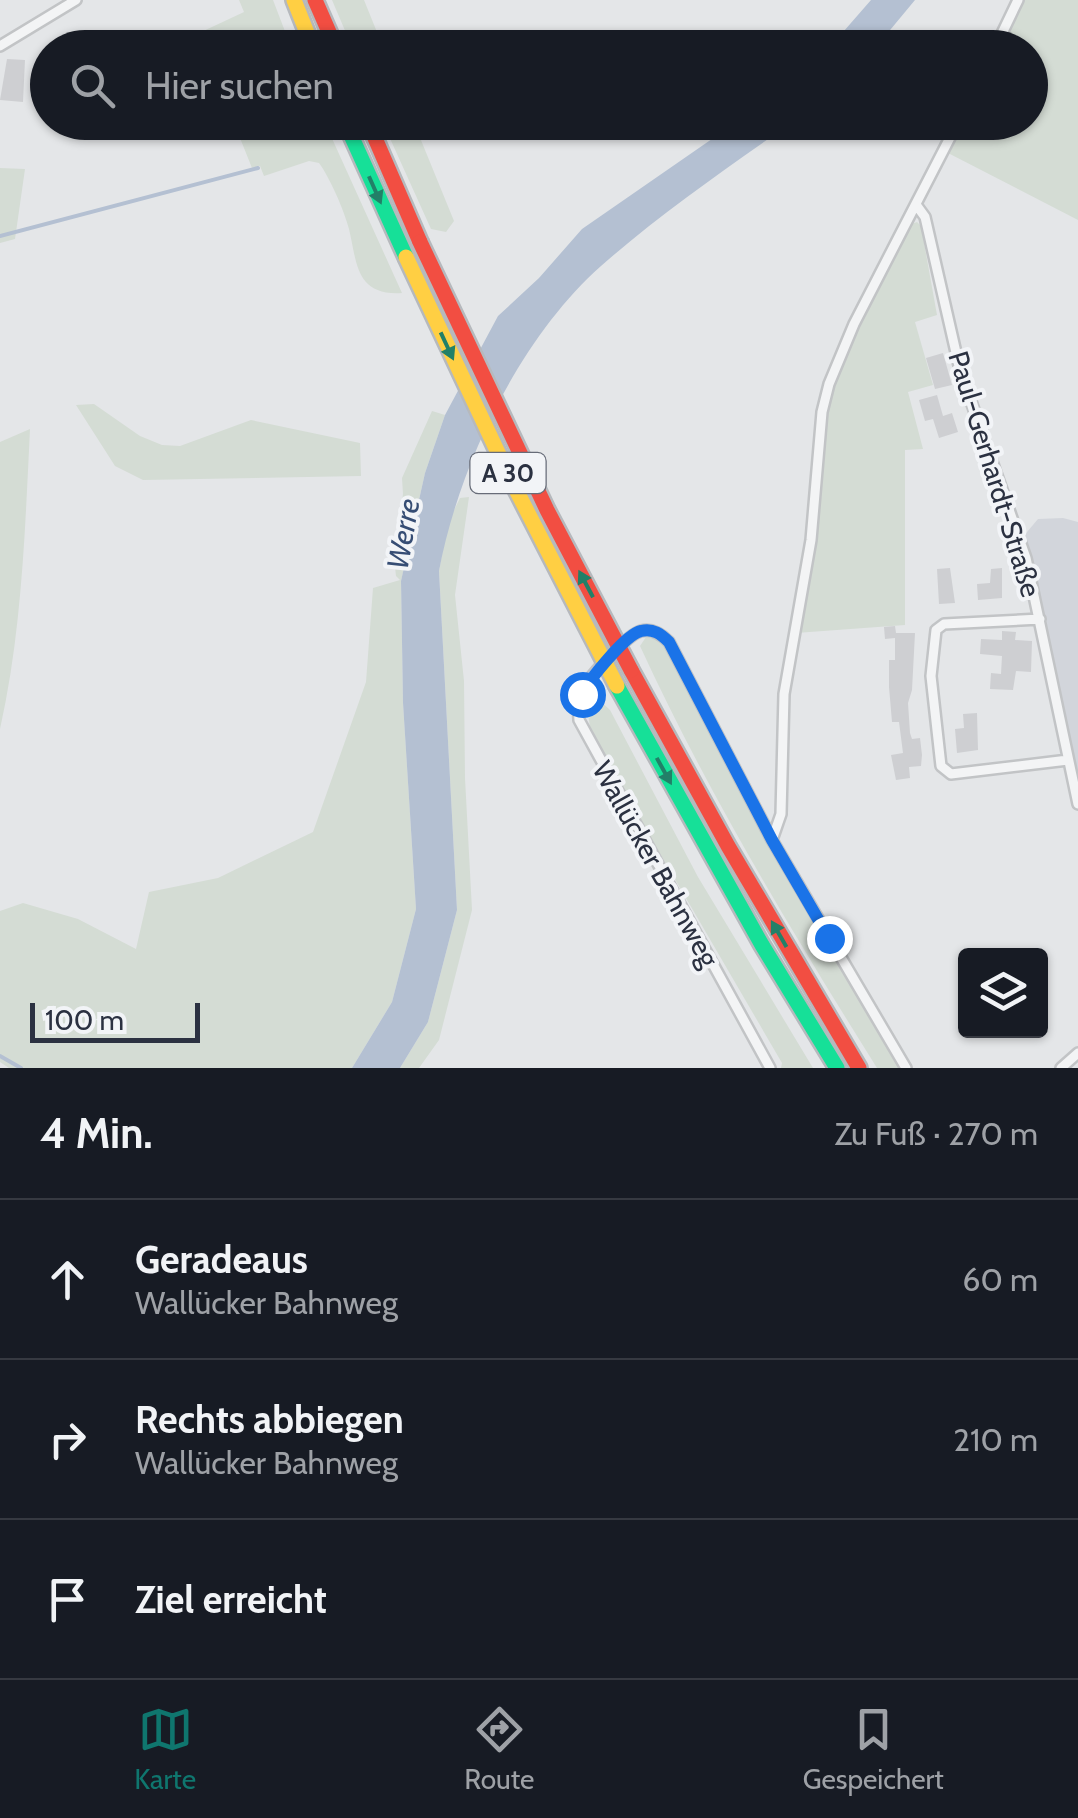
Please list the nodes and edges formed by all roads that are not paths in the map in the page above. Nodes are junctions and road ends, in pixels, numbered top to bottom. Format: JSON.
{"nodes":[{"id":1,"x":76,"y":0,"type":"edge"},
{"id":2,"x":294,"y":0,"type":"edge"},
{"id":3,"x":315,"y":0,"type":"edge"},
{"id":4,"x":1018,"y":0,"type":"edge"},
{"id":5,"x":306,"y":30,"type":"edge"},
{"id":6,"x":328,"y":30,"type":"edge"},
{"id":7,"x":1004,"y":30,"type":"edge"},
{"id":8,"x":0,"y":46,"type":"edge"},
{"id":9,"x":354,"y":140,"type":"edge"},
{"id":10,"x":376,"y":140,"type":"edge"},
{"id":11,"x":949,"y":140,"type":"edge"},
{"id":12,"x":917,"y":206,"type":"junction"},
{"id":13,"x":1040,"y":620,"type":"junction"},
{"id":14,"x":1068,"y":760,"type":"junction"},
{"id":15,"x":1078,"y":804,"type":"edge"},
{"id":16,"x":772,"y":840,"type":"junction"},
{"id":17,"x":1078,"y":1052,"type":"edge"},
{"id":18,"x":770,"y":1068,"type":"edge"},
{"id":19,"x":837,"y":1068,"type":"edge"},
{"id":20,"x":859,"y":1068,"type":"edge"},
{"id":21,"x":906,"y":1068,"type":"edge"},
{"id":22,"x":1061,"y":1068,"type":"edge"}],
"edges":[{"from":1,"to":8,"type":"street"},
{"from":2,"to":5,"type":"highway"},
{"from":3,"to":6,"type":"highway"},
{"from":4,"to":7,"type":"street"},
{"from":9,"to":19,"type":"highway","number":"A 30","one_way":true,"bridge":true},
{"from":20,"to":10,"type":"highway","number":"A 30","one_way":true,"bridge":true},
{"from":11,"to":12,"type":"street"},
{"from":12,"to":13,"type":"street","name":"Paul-Gerhardt-Straße"},
{"from":12,"to":16,"type":"street"},
{"from":13,"to":14,"type":"street","name":"Paul-Gerhardt-Straße"},
{"from":13,"to":14,"type":"street"},
{"from":14,"to":15,"type":"street","name":"Paul-Gerhardt-Straße"},
{"from":16,"to":18,"type":"street","name":"Wallücker Bahnweg"},
{"from":16,"to":21,"type":"street","name":"Wallücker Bahnweg"},
{"from":17,"to":22,"type":"street"}]}
